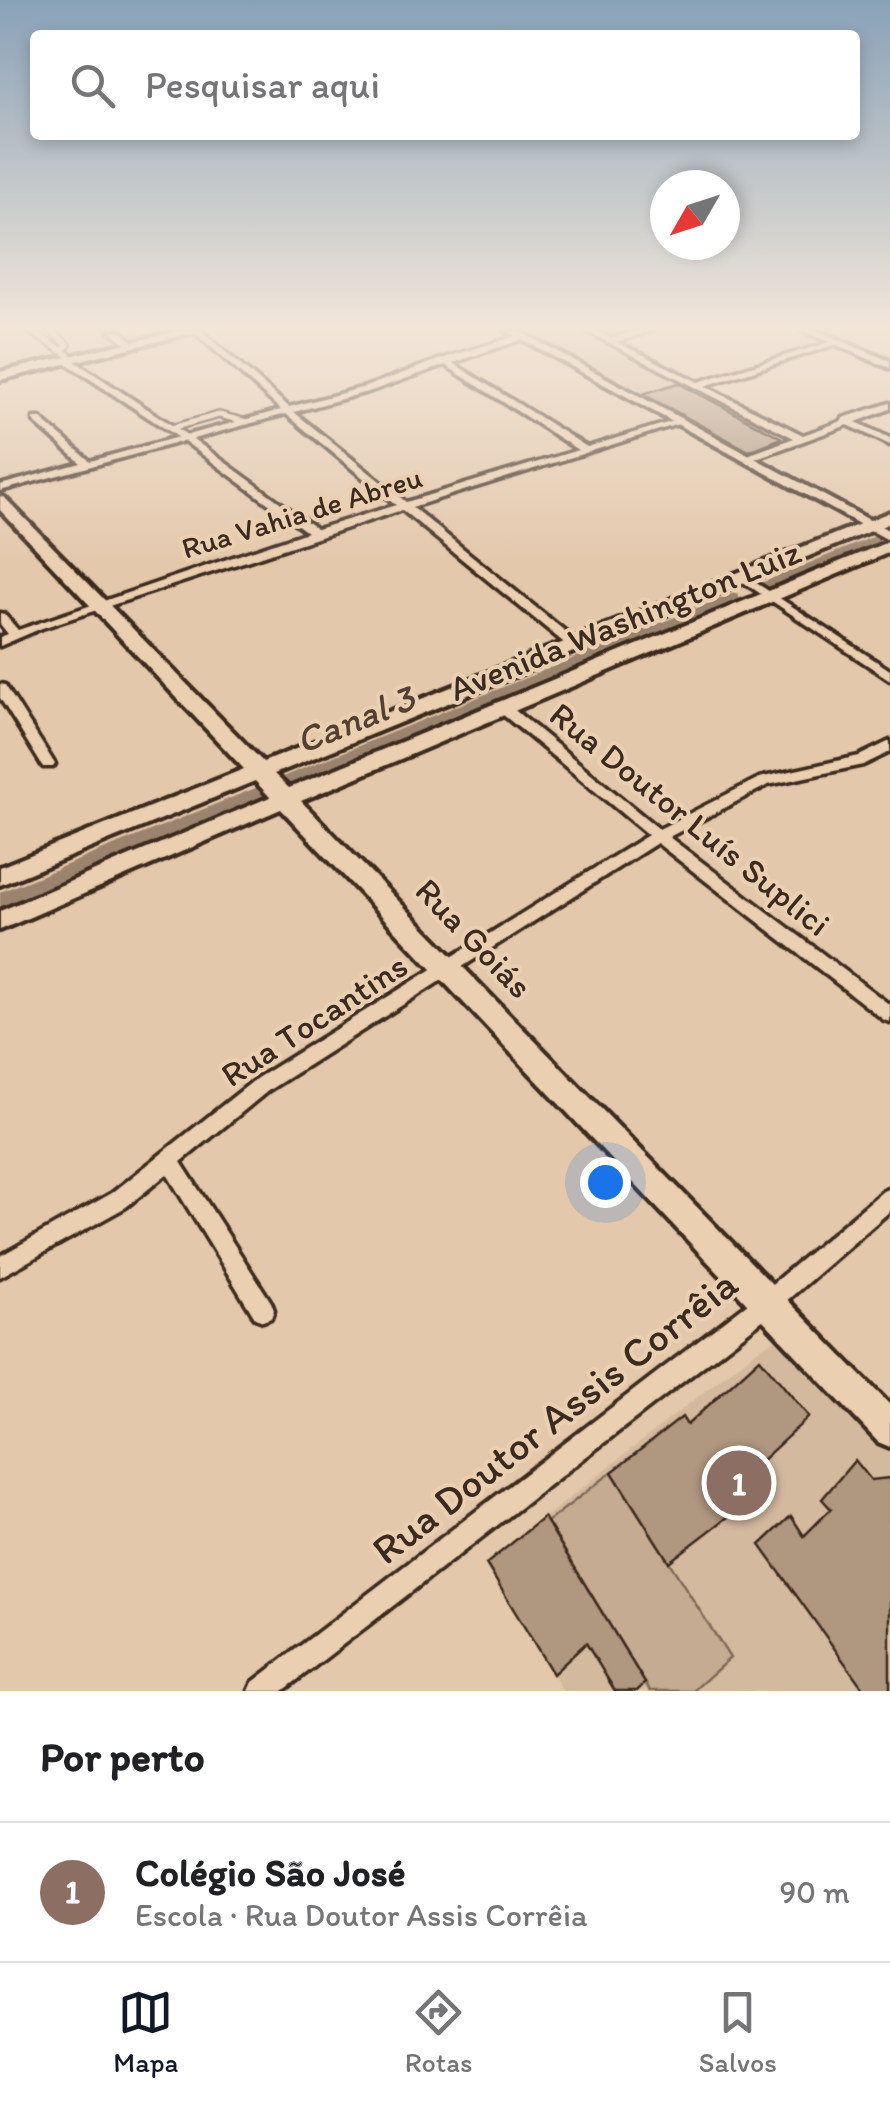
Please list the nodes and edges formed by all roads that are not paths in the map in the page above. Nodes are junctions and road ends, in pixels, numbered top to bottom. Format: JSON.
{"nodes":[{"id":1,"x":144,"y":409,"type":"edge"},
{"id":2,"x":285,"y":409,"type":"edge"},
{"id":3,"x":300,"y":409,"type":"edge"},
{"id":4,"x":519,"y":409,"type":"edge"},
{"id":5,"x":656,"y":409,"type":"edge"},
{"id":6,"x":744,"y":409,"type":"edge"},
{"id":7,"x":881,"y":409,"type":"edge"},
{"id":8,"x":289,"y":412,"type":"junction"},
{"id":9,"x":37,"y":420,"type":"dead end"},
{"id":10,"x":846,"y":420,"type":"junction"},
{"id":11,"x":247,"y":422,"type":"junction"},
{"id":12,"x":680,"y":422,"type":"junction"},
{"id":13,"x":171,"y":428,"type":"junction"},
{"id":14,"x":184,"y":437,"type":"junction"},
{"id":15,"x":800,"y":437,"type":"junction"},
{"id":16,"x":890,"y":442,"type":"edge"},
{"id":17,"x":586,"y":451,"type":"junction"},
{"id":18,"x":748,"y":458,"type":"junction"},
{"id":19,"x":87,"y":463,"type":"junction"},
{"id":20,"x":0,"y":488,"type":"edge"},
{"id":21,"x":0,"y":500,"type":"edge"},
{"id":22,"x":405,"y":506,"type":"junction"},
{"id":23,"x":890,"y":517,"type":"edge"},
{"id":24,"x":866,"y":526,"type":"junction"},
{"id":25,"x":315,"y":533,"type":"junction"},
{"id":26,"x":890,"y":542,"type":"edge"},
{"id":27,"x":741,"y":576,"type":"junction"},
{"id":28,"x":771,"y":596,"type":"junction"},
{"id":29,"x":97,"y":605,"type":"junction"},
{"id":30,"x":0,"y":617,"type":"edge"},
{"id":31,"x":16,"y":635,"type":"junction"},
{"id":32,"x":0,"y":642,"type":"edge"},
{"id":33,"x":572,"y":642,"type":"junction"},
{"id":34,"x":890,"y":676,"type":"edge"},
{"id":35,"x":0,"y":688,"type":"edge"},
{"id":36,"x":501,"y":706,"type":"junction"},
{"id":37,"x":890,"y":746,"type":"edge"},
{"id":38,"x":48,"y":764,"type":"dead end"},
{"id":39,"x":273,"y":784,"type":"junction"},
{"id":40,"x":658,"y":836,"type":"junction"},
{"id":41,"x":0,"y":876,"type":"edge"},
{"id":42,"x":0,"y":921,"type":"edge"},
{"id":43,"x":448,"y":968,"type":"junction"},
{"id":44,"x":890,"y":1015,"type":"edge"},
{"id":45,"x":169,"y":1160,"type":"junction"},
{"id":46,"x":890,"y":1198,"type":"edge"},
{"id":47,"x":0,"y":1267,"type":"edge"},
{"id":48,"x":769,"y":1301,"type":"junction"},
{"id":49,"x":262,"y":1310,"type":"dead end"},
{"id":50,"x":890,"y":1430,"type":"edge"},
{"id":51,"x":262,"y":1691,"type":"edge"}],
"edges":[{"from":1,"to":13,"type":"street"},
{"from":2,"to":8,"type":"street"},
{"from":3,"to":8,"type":"street"},
{"from":4,"to":17,"type":"street"},
{"from":5,"to":12,"type":"street"},
{"from":6,"to":15,"type":"street"},
{"from":7,"to":10,"type":"street"},
{"from":8,"to":11,"type":"street"},
{"from":8,"to":22,"type":"street"},
{"from":9,"to":19,"type":"street"},
{"from":10,"to":15,"type":"street"},
{"from":10,"to":16,"type":"street"},
{"from":11,"to":13,"type":"lane"},
{"from":11,"to":14,"type":"street"},
{"from":12,"to":17,"type":"street","name":"Rua Vahia de Abreu"},
{"from":12,"to":18,"type":"street"},
{"from":13,"to":14,"type":"street"},
{"from":14,"to":19,"type":"street"},
{"from":14,"to":25,"type":"street"},
{"from":15,"to":18,"type":"street"},
{"from":17,"to":22,"type":"street","name":"Rua Vahia de Abreu"},
{"from":18,"to":24,"type":"street"},
{"from":19,"to":20,"type":"street"},
{"from":21,"to":29,"type":"main road","name":"Rua Goiás"},
{"from":22,"to":25,"type":"street","name":"Rua Vahia de Abreu"},
{"from":22,"to":33,"type":"street"},
{"from":23,"to":24,"type":"main road","name":"Avenida Washington Luiz"},
{"from":24,"to":26,"type":"main road"},
{"from":24,"to":27,"type":"main road","name":"Avenida Washington Luiz"},
{"from":25,"to":29,"type":"street","name":"Rua Vahia de Abreu"},
{"from":26,"to":28,"type":"main road","name":"Avenida Washington Luiz"},
{"from":27,"to":28,"type":"street"},
{"from":27,"to":33,"type":"main road","name":"Avenida Washington Luiz"},
{"from":28,"to":34,"type":"street"},
{"from":28,"to":36,"type":"main road","name":"Avenida Washington Luiz"},
{"from":29,"to":31,"type":"street","name":"Rua Vahia de Abreu"},
{"from":29,"to":39,"type":"main road","name":"Rua Goiás"},
{"from":30,"to":31,"type":"street"},
{"from":31,"to":32,"type":"street","name":"Rua Vahia de Abreu"},
{"from":33,"to":39,"type":"main road","name":"Avenida Washington Luiz"},
{"from":35,"to":38,"type":"street"},
{"from":36,"to":39,"type":"main road","name":"Avenida Washington Luiz"},
{"from":36,"to":40,"type":"street","name":"Rua Doutor Luís Suplici"},
{"from":37,"to":40,"type":"street","name":"Rua Tocantins"},
{"from":39,"to":41,"type":"main road","name":"Avenida Washington Luiz"},
{"from":39,"to":42,"type":"main road","name":"Avenida Washington Luiz"},
{"from":39,"to":43,"type":"main road","name":"Rua Goiás"},
{"from":40,"to":43,"type":"street","name":"Rua Tocantins"},
{"from":40,"to":44,"type":"street","name":"Rua Doutor Luís Suplici"},
{"from":43,"to":45,"type":"street","name":"Rua Tocantins"},
{"from":43,"to":48,"type":"main road","name":"Rua Goiás"},
{"from":45,"to":47,"type":"street","name":"Rua Tocantins"},
{"from":45,"to":49,"type":"street"},
{"from":46,"to":48,"type":"street","name":"Rua Doutor Assis Corrêia"},
{"from":48,"to":50,"type":"main road","name":"Rua Goiás"},
{"from":48,"to":51,"type":"street","name":"Rua Doutor Assis Corrêia"}]}
